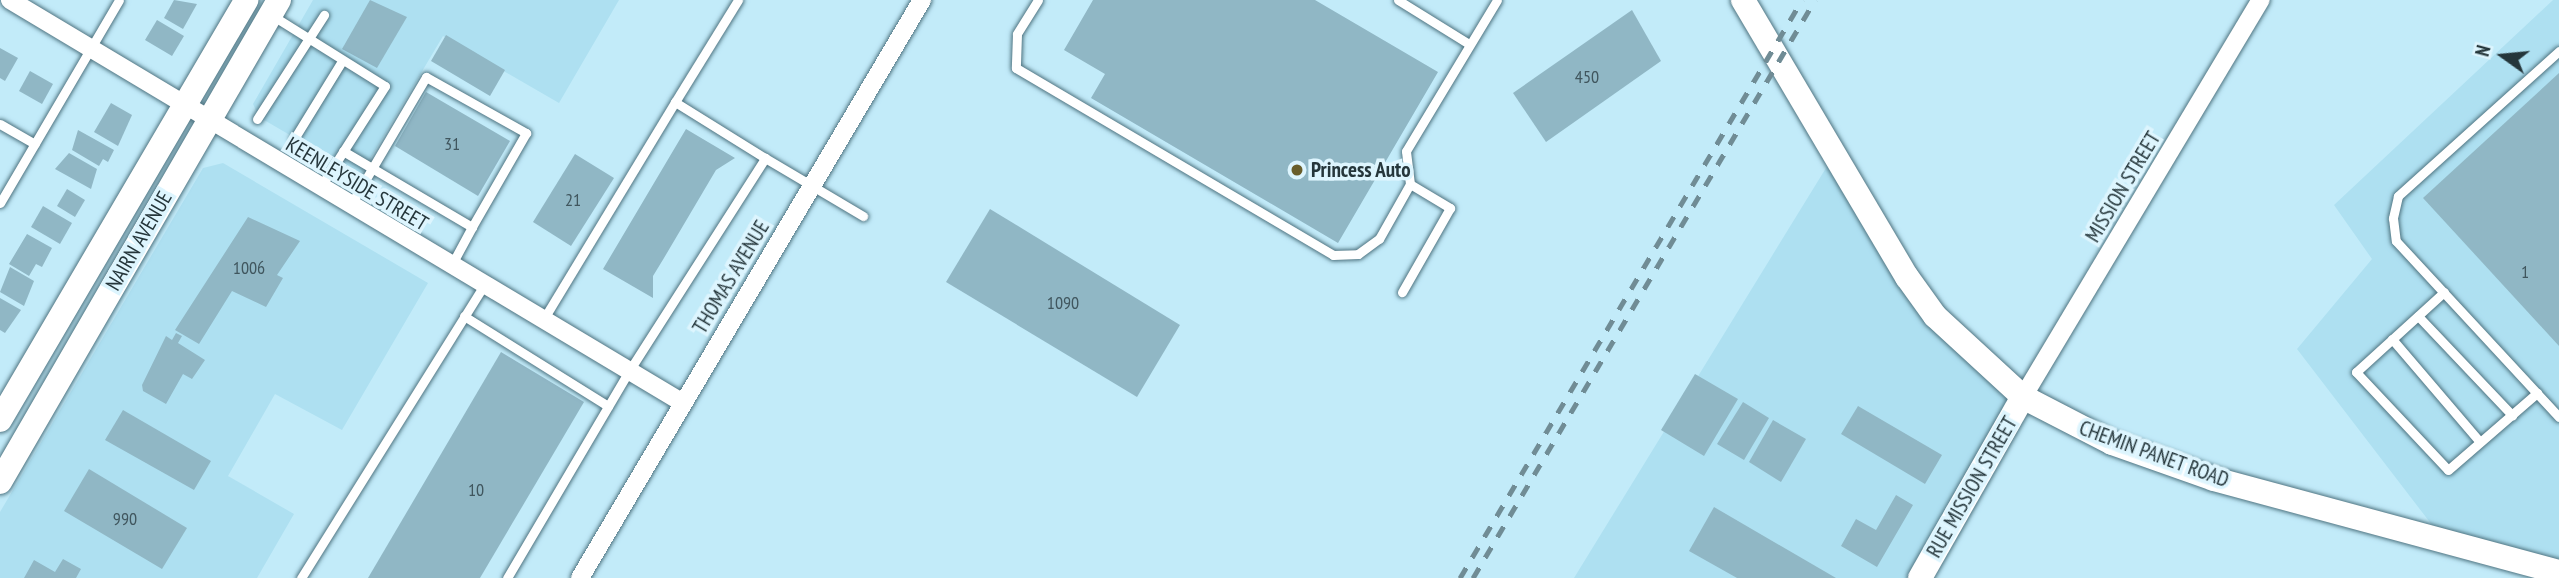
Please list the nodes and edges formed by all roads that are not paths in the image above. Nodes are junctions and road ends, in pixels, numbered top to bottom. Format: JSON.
{"nodes":[{"id":1,"x":10,"y":0,"type":"edge"},
{"id":2,"x":119,"y":0,"type":"edge"},
{"id":3,"x":246,"y":0,"type":"edge"},
{"id":4,"x":738,"y":0,"type":"edge"},
{"id":5,"x":922,"y":0,"type":"edge"},
{"id":6,"x":1038,"y":0,"type":"edge"},
{"id":7,"x":1398,"y":0,"type":"edge"},
{"id":8,"x":1497,"y":0,"type":"edge"},
{"id":9,"x":1744,"y":0,"type":"edge"},
{"id":10,"x":2261,"y":0,"type":"edge"},
{"id":11,"x":275,"y":7,"type":"edge"},
{"id":12,"x":324,"y":16,"type":"dead end"},
{"id":13,"x":306,"y":39,"type":"junction"},
{"id":14,"x":1469,"y":44,"type":"junction"},
{"id":15,"x":90,"y":49,"type":"junction"},
{"id":16,"x":2559,"y":51,"type":"edge"},
{"id":17,"x":342,"y":61,"type":"junction"},
{"id":18,"x":675,"y":102,"type":"junction"},
{"id":19,"x":185,"y":107,"type":"junction"},
{"id":20,"x":257,"y":119,"type":"dead end"},
{"id":21,"x":208,"y":122,"type":"junction"},
{"id":22,"x":0,"y":124,"type":"edge"},
{"id":23,"x":294,"y":139,"type":"dead end"},
{"id":24,"x":35,"y":144,"type":"junction"},
{"id":25,"x":343,"y":151,"type":"junction"},
{"id":26,"x":765,"y":158,"type":"junction"},
{"id":27,"x":373,"y":168,"type":"junction"},
{"id":28,"x":1410,"y":184,"type":"junction"},
{"id":29,"x":811,"y":187,"type":"junction"},
{"id":30,"x":320,"y":188,"type":"junction"},
{"id":31,"x":0,"y":203,"type":"edge"},
{"id":32,"x":350,"y":206,"type":"junction"},
{"id":33,"x":863,"y":216,"type":"dead end"},
{"id":34,"x":472,"y":226,"type":"junction"},
{"id":35,"x":451,"y":265,"type":"junction"},
{"id":36,"x":484,"y":285,"type":"junction"},
{"id":37,"x":1402,"y":292,"type":"dead end"},
{"id":38,"x":2444,"y":292,"type":"junction"},
{"id":39,"x":464,"y":316,"type":"junction"},
{"id":40,"x":2417,"y":316,"type":"junction"},
{"id":41,"x":543,"y":320,"type":"junction"},
{"id":42,"x":2392,"y":339,"type":"junction"},
{"id":43,"x":629,"y":370,"type":"junction"},
{"id":44,"x":2537,"y":393,"type":"junction"},
{"id":45,"x":2024,"y":397,"type":"junction"},
{"id":46,"x":683,"y":403,"type":"junction"},
{"id":47,"x":608,"y":406,"type":"junction"},
{"id":48,"x":6,"y":410,"type":"edge"},
{"id":49,"x":2512,"y":415,"type":"junction"},
{"id":50,"x":40,"y":416,"type":"junction"},
{"id":51,"x":2559,"y":417,"type":"edge"},
{"id":52,"x":2480,"y":442,"type":"junction"},
{"id":53,"x":0,"y":482,"type":"edge"},
{"id":54,"x":2558,"y":568,"type":"edge"},
{"id":55,"x":302,"y":578,"type":"edge"},
{"id":56,"x":507,"y":578,"type":"edge"},
{"id":57,"x":580,"y":578,"type":"edge"},
{"id":58,"x":1920,"y":578,"type":"edge"}],
"edges":[{"from":1,"to":15,"type":"street","name":"KEENLEYSIDE STREET"},
{"from":2,"to":15,"type":"lane"},
{"from":3,"to":19,"type":"street","name":"NAIRN AVENUE"},
{"from":4,"to":18,"type":"lane"},
{"from":5,"to":29,"type":"street","name":"THOMAS AVENUE"},
{"from":6,"to":28,"type":"lane"},
{"from":7,"to":14,"type":"lane"},
{"from":8,"to":14,"type":"lane"},
{"from":9,"to":45,"type":"street","name":"CHEMIN PANET ROAD"},
{"from":10,"to":45,"type":"street","name":"MISSION STREET"},
{"from":11,"to":13,"type":"lane"},
{"from":11,"to":21,"type":"street","name":"NAIRN AVENUE"},
{"from":12,"to":13,"type":"lane"},
{"from":13,"to":17,"type":"lane"},
{"from":13,"to":20,"type":"lane"},
{"from":14,"to":28,"type":"lane"},
{"from":15,"to":19,"type":"street","name":"KEENLEYSIDE STREET"},
{"from":15,"to":24,"type":"lane"},
{"from":16,"to":38,"type":"lane"},
{"from":17,"to":23,"type":"lane"},
{"from":17,"to":25,"type":"lane"},
{"from":18,"to":26,"type":"lane"},
{"from":18,"to":41,"type":"lane"},
{"from":19,"to":21,"type":"street","name":"KEENLEYSIDE STREET"},
{"from":19,"to":48,"type":"street","name":"NAIRN AVENUE"},
{"from":21,"to":30,"type":"street","name":"KEENLEYSIDE STREET"},
{"from":21,"to":50,"type":"street","name":"NAIRN AVENUE"},
{"from":22,"to":24,"type":"lane"},
{"from":24,"to":31,"type":"lane"},
{"from":25,"to":27,"type":"lane"},
{"from":25,"to":30,"type":"lane"},
{"from":26,"to":29,"type":"lane"},
{"from":26,"to":43,"type":"lane"},
{"from":27,"to":32,"type":"lane"},
{"from":27,"to":34,"type":"lane"},
{"from":27,"to":34,"type":"lane"},
{"from":28,"to":37,"type":"lane"},
{"from":29,"to":33,"type":"lane"},
{"from":29,"to":46,"type":"street","name":"THOMAS AVENUE"},
{"from":30,"to":32,"type":"street","name":"KEENLEYSIDE STREET"},
{"from":32,"to":35,"type":"street","name":"KEENLEYSIDE STREET"},
{"from":34,"to":35,"type":"lane"},
{"from":35,"to":36,"type":"street","name":"KEENLEYSIDE STREET"},
{"from":36,"to":39,"type":"lane"},
{"from":36,"to":41,"type":"street","name":"KEENLEYSIDE STREET"},
{"from":38,"to":40,"type":"lane"},
{"from":38,"to":44,"type":"lane"},
{"from":39,"to":47,"type":"lane"},
{"from":39,"to":55,"type":"lane"},
{"from":40,"to":42,"type":"lane"},
{"from":40,"to":49,"type":"lane"},
{"from":41,"to":43,"type":"street","name":"KEENLEYSIDE STREET"},
{"from":42,"to":52,"type":"lane"},
{"from":42,"to":52,"type":"lane"},
{"from":43,"to":46,"type":"street","name":"KEENLEYSIDE STREET"},
{"from":43,"to":47,"type":"lane"},
{"from":44,"to":49,"type":"lane"},
{"from":44,"to":51,"type":"lane"},
{"from":45,"to":54,"type":"street","name":"CHEMIN PANET ROAD"},
{"from":45,"to":58,"type":"street","name":"RUE MISSION STREET"},
{"from":46,"to":57,"type":"street","name":"THOMAS AVENUE"},
{"from":47,"to":56,"type":"lane"},
{"from":48,"to":50,"type":"street"},
{"from":49,"to":52,"type":"lane"},
{"from":50,"to":53,"type":"street","name":"NAIRN AVENUE"}]}
